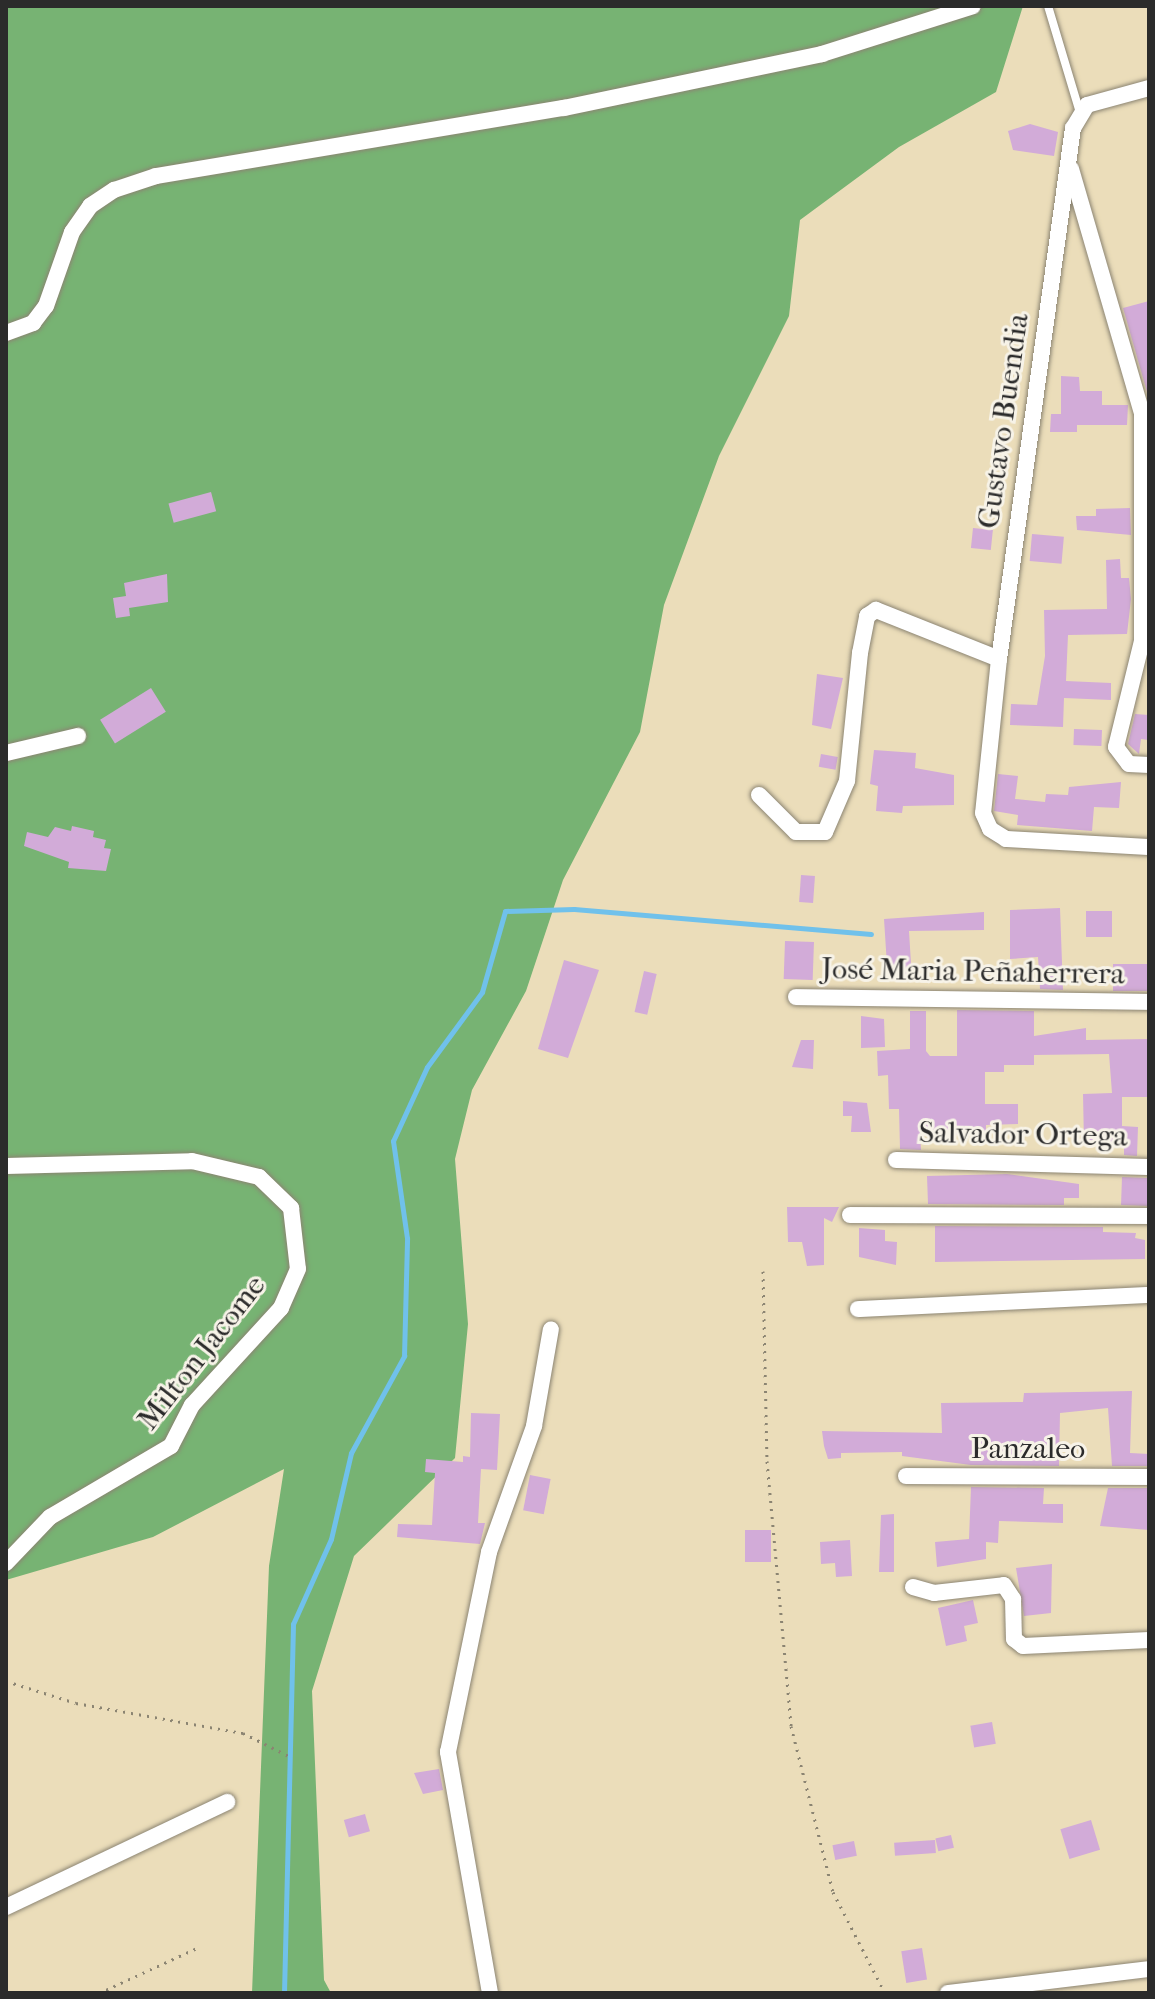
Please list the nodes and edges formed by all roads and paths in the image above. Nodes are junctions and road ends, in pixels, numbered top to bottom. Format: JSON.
{"nodes":[{"id":1,"x":973,"y":6,"type":"edge"},
{"id":2,"x":1048,"y":6,"type":"edge"},
{"id":3,"x":1149,"y":88,"type":"edge"},
{"id":4,"x":1081,"y":113,"type":"junction"},
{"id":5,"x":1069,"y":162,"type":"junction"},
{"id":6,"x":6,"y":333,"type":"edge"},
{"id":7,"x":1146,"y":641,"type":"edge"},
{"id":8,"x":999,"y":659,"type":"junction"},
{"id":9,"x":78,"y":736,"type":"dead end"},
{"id":10,"x":6,"y":753,"type":"edge"},
{"id":11,"x":1149,"y":765,"type":"edge"},
{"id":12,"x":759,"y":795,"type":"dead end"},
{"id":13,"x":1149,"y":847,"type":"edge"},
{"id":14,"x":796,"y":997,"type":"dead end"},
{"id":15,"x":1149,"y":1002,"type":"edge"},
{"id":16,"x":896,"y":1160,"type":"dead end"},
{"id":17,"x":6,"y":1166,"type":"edge"},
{"id":18,"x":1149,"y":1167,"type":"edge"},
{"id":19,"x":850,"y":1215,"type":"dead end"},
{"id":20,"x":1149,"y":1216,"type":"edge"},
{"id":21,"x":763,"y":1271,"type":"dead end"},
{"id":22,"x":1149,"y":1295,"type":"edge"},
{"id":23,"x":858,"y":1309,"type":"dead end"},
{"id":24,"x":551,"y":1329,"type":"dead end"},
{"id":25,"x":906,"y":1476,"type":"dead end"},
{"id":26,"x":1149,"y":1477,"type":"edge"},
{"id":27,"x":6,"y":1563,"type":"edge"},
{"id":28,"x":913,"y":1587,"type":"dead end"},
{"id":29,"x":1149,"y":1640,"type":"edge"},
{"id":30,"x":6,"y":1681,"type":"edge"},
{"id":31,"x":289,"y":1756,"type":"dead end"},
{"id":32,"x":227,"y":1802,"type":"dead end"},
{"id":33,"x":6,"y":1907,"type":"edge"},
{"id":34,"x":199,"y":1947,"type":"dead end"},
{"id":35,"x":1149,"y":1969,"type":"edge"},
{"id":36,"x":99,"y":1993,"type":"edge"},
{"id":37,"x":490,"y":1993,"type":"edge"},
{"id":38,"x":885,"y":1993,"type":"edge"},
{"id":39,"x":948,"y":1993,"type":"edge"}],
"edges":[{"from":1,"to":6,"type":"street"},
{"from":2,"to":4,"type":"lane"},
{"from":3,"to":4,"type":"street"},
{"from":4,"to":5,"type":"street","name":"Gustavo Buendia"},
{"from":5,"to":7,"type":"street"},
{"from":5,"to":8,"type":"street","name":"Gustavo Buendia"},
{"from":7,"to":11,"type":"street"},
{"from":8,"to":12,"type":"street"},
{"from":8,"to":13,"type":"street","name":"Gustavo Buendia"},
{"from":9,"to":10,"type":"street"},
{"from":14,"to":15,"type":"street","name":"José Maria Peñaherrera"},
{"from":16,"to":18,"type":"street","name":"Salvador Ortega"},
{"from":17,"to":27,"type":"street","name":"Milton Jacome"},
{"from":19,"to":20,"type":"street"},
{"from":21,"to":38,"type":"path"},
{"from":22,"to":23,"type":"street"},
{"from":24,"to":37,"type":"street"},
{"from":25,"to":26,"type":"street","name":"Panzaleo"},
{"from":28,"to":29,"type":"street"},
{"from":30,"to":31,"type":"path"},
{"from":32,"to":33,"type":"street"},
{"from":34,"to":36,"type":"path"},
{"from":35,"to":39,"type":"street"}]}
